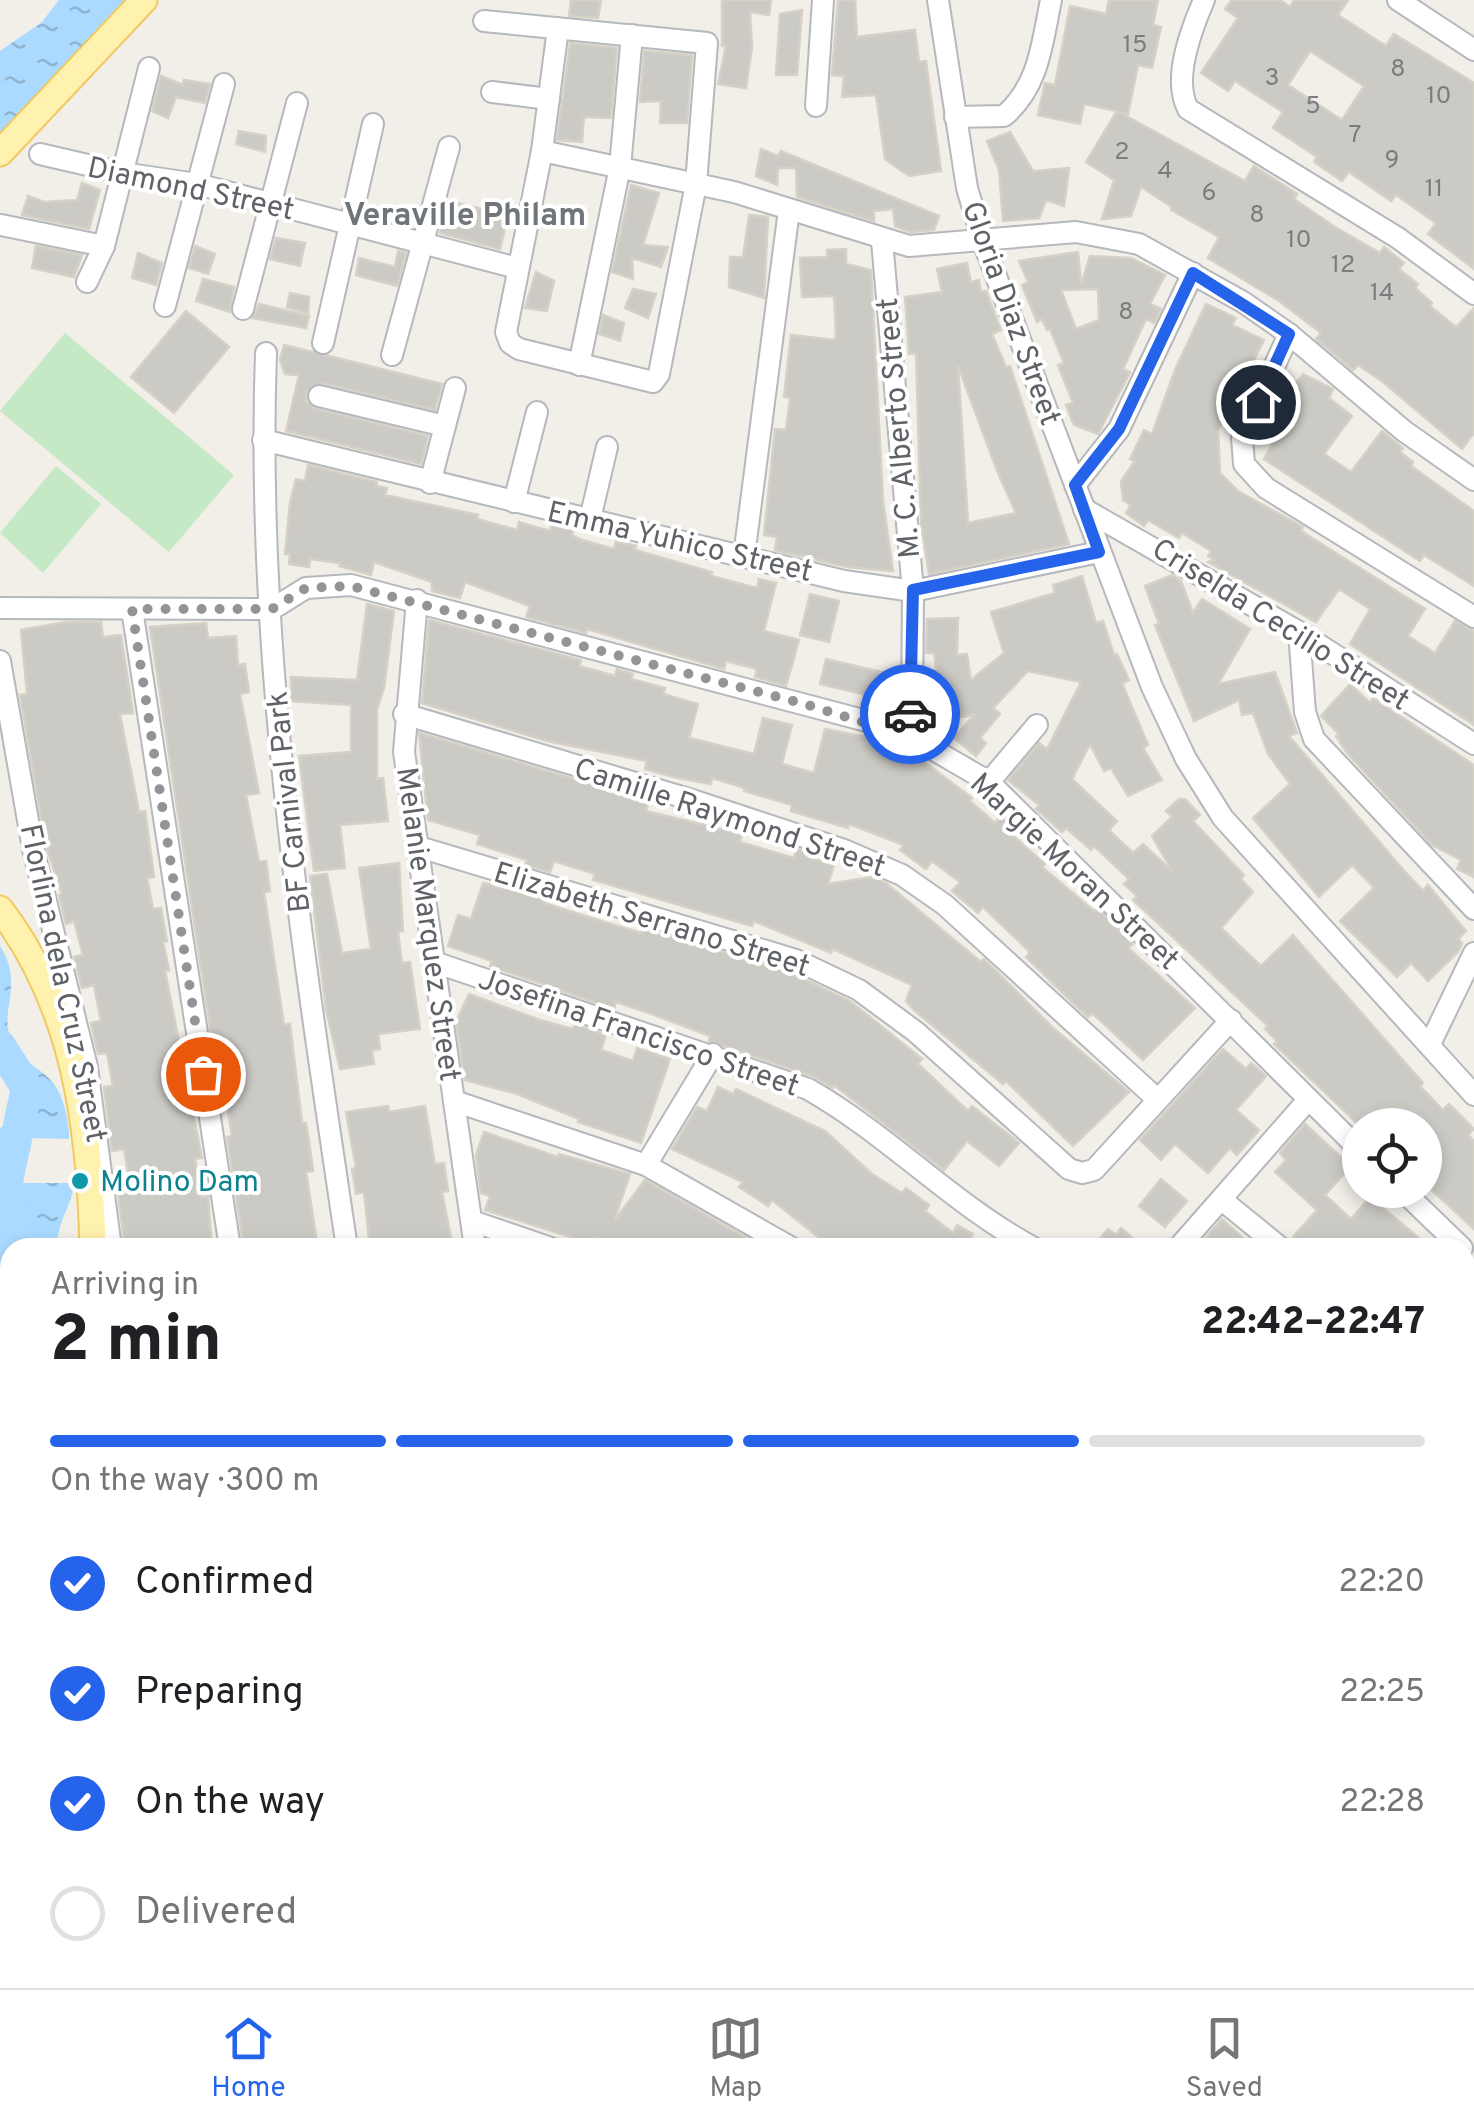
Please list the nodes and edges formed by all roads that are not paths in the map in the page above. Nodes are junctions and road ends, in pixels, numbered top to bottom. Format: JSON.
{"nodes":[{"id":1,"x":144,"y":0,"type":"edge"},
{"id":2,"x":823,"y":0,"type":"edge"},
{"id":3,"x":938,"y":0,"type":"edge"},
{"id":4,"x":1051,"y":0,"type":"edge"},
{"id":5,"x":1204,"y":0,"type":"edge"},
{"id":6,"x":1398,"y":0,"type":"edge"},
{"id":7,"x":484,"y":21,"type":"dead end"},
{"id":8,"x":558,"y":28,"type":"junction"},
{"id":9,"x":632,"y":36,"type":"junction"},
{"id":10,"x":1474,"y":50,"type":"edge"},
{"id":11,"x":149,"y":68,"type":"dead end"},
{"id":12,"x":224,"y":84,"type":"dead end"},
{"id":13,"x":492,"y":92,"type":"dead end"},
{"id":14,"x":549,"y":99,"type":"junction"},
{"id":15,"x":297,"y":103,"type":"dead end"},
{"id":16,"x":816,"y":106,"type":"dead end"},
{"id":17,"x":955,"y":117,"type":"junction"},
{"id":18,"x":373,"y":124,"type":"dead end"},
{"id":19,"x":449,"y":147,"type":"dead end"},
{"id":20,"x":542,"y":151,"type":"junction"},
{"id":21,"x":0,"y":153,"type":"edge"},
{"id":22,"x":40,"y":154,"type":"dead end"},
{"id":23,"x":620,"y":167,"type":"junction"},
{"id":24,"x":122,"y":174,"type":"junction"},
{"id":25,"x":197,"y":184,"type":"junction"},
{"id":26,"x":696,"y":184,"type":"junction"},
{"id":27,"x":270,"y":203,"type":"junction"},
{"id":28,"x":789,"y":210,"type":"junction"},
{"id":29,"x":350,"y":224,"type":"junction"},
{"id":30,"x":1,"y":226,"type":"edge"},
{"id":31,"x":882,"y":241,"type":"junction"},
{"id":32,"x":983,"y":242,"type":"junction"},
{"id":33,"x":423,"y":243,"type":"junction"},
{"id":34,"x":104,"y":246,"type":"junction"},
{"id":35,"x":517,"y":268,"type":"junction"},
{"id":36,"x":1193,"y":273,"type":"junction"},
{"id":37,"x":87,"y":282,"type":"dead end"},
{"id":38,"x":1474,"y":294,"type":"edge"},
{"id":39,"x":165,"y":306,"type":"dead end"},
{"id":40,"x":242,"y":309,"type":"dead end"},
{"id":41,"x":1289,"y":334,"type":"junction"},
{"id":42,"x":322,"y":343,"type":"dead end"},
{"id":43,"x":266,"y":354,"type":"dead end"},
{"id":44,"x":392,"y":355,"type":"dead end"},
{"id":45,"x":579,"y":364,"type":"junction"},
{"id":46,"x":454,"y":388,"type":"dead end"},
{"id":47,"x":320,"y":396,"type":"dead end"},
{"id":48,"x":537,"y":412,"type":"dead end"},
{"id":49,"x":444,"y":426,"type":"junction"},
{"id":50,"x":264,"y":440,"type":"junction"},
{"id":51,"x":606,"y":447,"type":"dead end"},
{"id":52,"x":1474,"y":480,"type":"edge"},
{"id":53,"x":430,"y":483,"type":"junction"},
{"id":54,"x":1075,"y":485,"type":"junction"},
{"id":55,"x":514,"y":502,"type":"junction"},
{"id":56,"x":1084,"y":509,"type":"junction"},
{"id":57,"x":590,"y":519,"type":"junction"},
{"id":58,"x":1099,"y":552,"type":"junction"},
{"id":59,"x":744,"y":556,"type":"junction"},
{"id":60,"x":913,"y":590,"type":"junction"},
{"id":61,"x":417,"y":600,"type":"junction"},
{"id":62,"x":0,"y":608,"type":"edge"},
{"id":63,"x":132,"y":609,"type":"junction"},
{"id":64,"x":272,"y":609,"type":"junction"},
{"id":65,"x":1474,"y":617,"type":"edge"},
{"id":66,"x":1300,"y":632,"type":"junction"},
{"id":67,"x":0,"y":661,"type":"edge"},
{"id":68,"x":404,"y":714,"type":"junction"},
{"id":69,"x":1036,"y":725,"type":"dead end"},
{"id":70,"x":905,"y":735,"type":"junction"},
{"id":71,"x":1474,"y":744,"type":"edge"},
{"id":72,"x":989,"y":782,"type":"junction"},
{"id":73,"x":419,"y":847,"type":"junction"},
{"id":74,"x":0,"y":909,"type":"edge"},
{"id":75,"x":1474,"y":910,"type":"edge"},
{"id":76,"x":1474,"y":953,"type":"edge"},
{"id":77,"x":434,"y":962,"type":"junction"},
{"id":78,"x":1232,"y":1020,"type":"junction"},
{"id":79,"x":1430,"y":1044,"type":"junction"},
{"id":80,"x":713,"y":1054,"type":"junction"},
{"id":81,"x":1474,"y":1095,"type":"edge"},
{"id":82,"x":454,"y":1100,"type":"junction"},
{"id":83,"x":1157,"y":1100,"type":"junction"},
{"id":84,"x":1308,"y":1100,"type":"junction"},
{"id":85,"x":1342,"y":1133,"type":"edge"},
{"id":86,"x":646,"y":1165,"type":"junction"},
{"id":87,"x":1222,"y":1200,"type":"junction"},
{"id":88,"x":1421,"y":1208,"type":"edge"},
{"id":89,"x":472,"y":1221,"type":"junction"},
{"id":90,"x":93,"y":1238,"type":"edge"},
{"id":91,"x":110,"y":1238,"type":"edge"},
{"id":92,"x":228,"y":1238,"type":"edge"},
{"id":93,"x":347,"y":1238,"type":"edge"},
{"id":94,"x":474,"y":1238,"type":"edge"},
{"id":95,"x":522,"y":1238,"type":"edge"},
{"id":96,"x":774,"y":1238,"type":"edge"},
{"id":97,"x":1017,"y":1238,"type":"edge"},
{"id":98,"x":1187,"y":1238,"type":"edge"},
{"id":99,"x":1269,"y":1238,"type":"edge"},
{"id":100,"x":1452,"y":1238,"type":"edge"}],
"edges":[{"from":1,"to":21,"type":"main road"},
{"from":2,"to":16,"type":"street"},
{"from":3,"to":17,"type":"street","name":"Gloria Diaz Street"},
{"from":4,"to":17,"type":"street"},
{"from":5,"to":38,"type":"street"},
{"from":6,"to":10,"type":"street"},
{"from":7,"to":8,"type":"street"},
{"from":8,"to":9,"type":"street"},
{"from":8,"to":14,"type":"street"},
{"from":9,"to":23,"type":"street"},
{"from":9,"to":26,"type":"street"},
{"from":11,"to":24,"type":"street"},
{"from":12,"to":25,"type":"street"},
{"from":13,"to":14,"type":"street"},
{"from":14,"to":20,"type":"street"},
{"from":15,"to":27,"type":"street"},
{"from":17,"to":32,"type":"street","name":"Gloria Diaz Street"},
{"from":18,"to":29,"type":"street"},
{"from":19,"to":33,"type":"street"},
{"from":20,"to":23,"type":"street"},
{"from":20,"to":35,"type":"street"},
{"from":22,"to":24,"type":"street","name":"Diamond Street"},
{"from":23,"to":26,"type":"street"},
{"from":23,"to":45,"type":"street"},
{"from":24,"to":25,"type":"street","name":"Diamond Street"},
{"from":24,"to":34,"type":"street"},
{"from":25,"to":27,"type":"street","name":"Diamond Street"},
{"from":25,"to":39,"type":"street"},
{"from":26,"to":28,"type":"street"},
{"from":26,"to":45,"type":"street"},
{"from":27,"to":29,"type":"street","name":"Diamond Street"},
{"from":27,"to":40,"type":"street"},
{"from":28,"to":31,"type":"street"},
{"from":28,"to":59,"type":"street"},
{"from":29,"to":33,"type":"street","name":"Diamond Street"},
{"from":29,"to":42,"type":"street"},
{"from":30,"to":34,"type":"street"},
{"from":31,"to":32,"type":"street"},
{"from":31,"to":60,"type":"street","name":"M. C. Alberto Street"},
{"from":32,"to":36,"type":"street"},
{"from":32,"to":54,"type":"street","name":"Gloria Diaz Street"},
{"from":33,"to":35,"type":"street","name":"Diamond Street"},
{"from":33,"to":44,"type":"street"},
{"from":34,"to":37,"type":"street"},
{"from":35,"to":45,"type":"street"},
{"from":36,"to":41,"type":"street"},
{"from":36,"to":54,"type":"street"},
{"from":41,"to":52,"type":"street"},
{"from":41,"to":65,"type":"street"},
{"from":43,"to":50,"type":"street","name":"BF Carnival Park"},
{"from":46,"to":49,"type":"street"},
{"from":47,"to":49,"type":"street"},
{"from":48,"to":55,"type":"street"},
{"from":49,"to":53,"type":"street"},
{"from":50,"to":53,"type":"street","name":"Emma Yuhico Street"},
{"from":50,"to":64,"type":"street","name":"BF Carnival Park"},
{"from":51,"to":57,"type":"street"},
{"from":53,"to":55,"type":"street","name":"Emma Yuhico Street"},
{"from":54,"to":56,"type":"street","name":"Gloria Diaz Street"},
{"from":55,"to":57,"type":"street","name":"Emma Yuhico Street"},
{"from":56,"to":58,"type":"street","name":"Gloria Diaz Street"},
{"from":56,"to":66,"type":"street","name":"Criselda Cecilio Street"},
{"from":57,"to":59,"type":"street","name":"Emma Yuhico Street"},
{"from":58,"to":60,"type":"street","name":"Emma Yuhico Street"},
{"from":58,"to":79,"type":"street","name":"Gloria Diaz Street"},
{"from":59,"to":60,"type":"street","name":"Emma Yuhico Street"},
{"from":60,"to":70,"type":"street","name":"M. C. Alberto Street"},
{"from":61,"to":64,"type":"street","name":"Margie Moran Street"},
{"from":61,"to":68,"type":"street","name":"Melanie Marquez Street"},
{"from":61,"to":70,"type":"street","name":"Margie Moran Street"},
{"from":62,"to":63,"type":"street"},
{"from":63,"to":64,"type":"street"},
{"from":63,"to":92,"type":"street"},
{"from":64,"to":93,"type":"street","name":"BF Carnival Park"},
{"from":66,"to":71,"type":"street","name":"Criselda Cecilio Street"},
{"from":66,"to":75,"type":"street"},
{"from":67,"to":91,"type":"street","name":"Florlina dela Cruz Street"},
{"from":68,"to":73,"type":"street","name":"Melanie Marquez Street"},
{"from":68,"to":83,"type":"street","name":"Camille Raymond Street"},
{"from":69,"to":72,"type":"street"},
{"from":70,"to":72,"type":"street","name":"Margie Moran Street"},
{"from":72,"to":78,"type":"street","name":"Margie Moran Street"},
{"from":73,"to":77,"type":"street","name":"Melanie Marquez Street"},
{"from":73,"to":83,"type":"street","name":"Elizabeth Serrano Street"},
{"from":74,"to":90,"type":"main road"},
{"from":76,"to":79,"type":"street"},
{"from":77,"to":80,"type":"street","name":"Josefina Francisco Street"},
{"from":77,"to":82,"type":"street","name":"Melanie Marquez Street"},
{"from":78,"to":83,"type":"street","name":"Elizabeth Serrano Street"},
{"from":78,"to":84,"type":"street","name":"Margie Moran Street"},
{"from":79,"to":81,"type":"street","name":"Gloria Diaz Street"},
{"from":80,"to":86,"type":"street"},
{"from":80,"to":97,"type":"street","name":"Josefina Francisco Street"},
{"from":82,"to":86,"type":"street"},
{"from":82,"to":89,"type":"street","name":"Melanie Marquez Street"},
{"from":84,"to":85,"type":"street","name":"Margie Moran Street"},
{"from":84,"to":87,"type":"street"},
{"from":86,"to":96,"type":"street"},
{"from":87,"to":98,"type":"street"},
{"from":87,"to":99,"type":"street"},
{"from":88,"to":100,"type":"street"},
{"from":89,"to":94,"type":"street","name":"Melanie Marquez Street"},
{"from":89,"to":95,"type":"street"}]}
